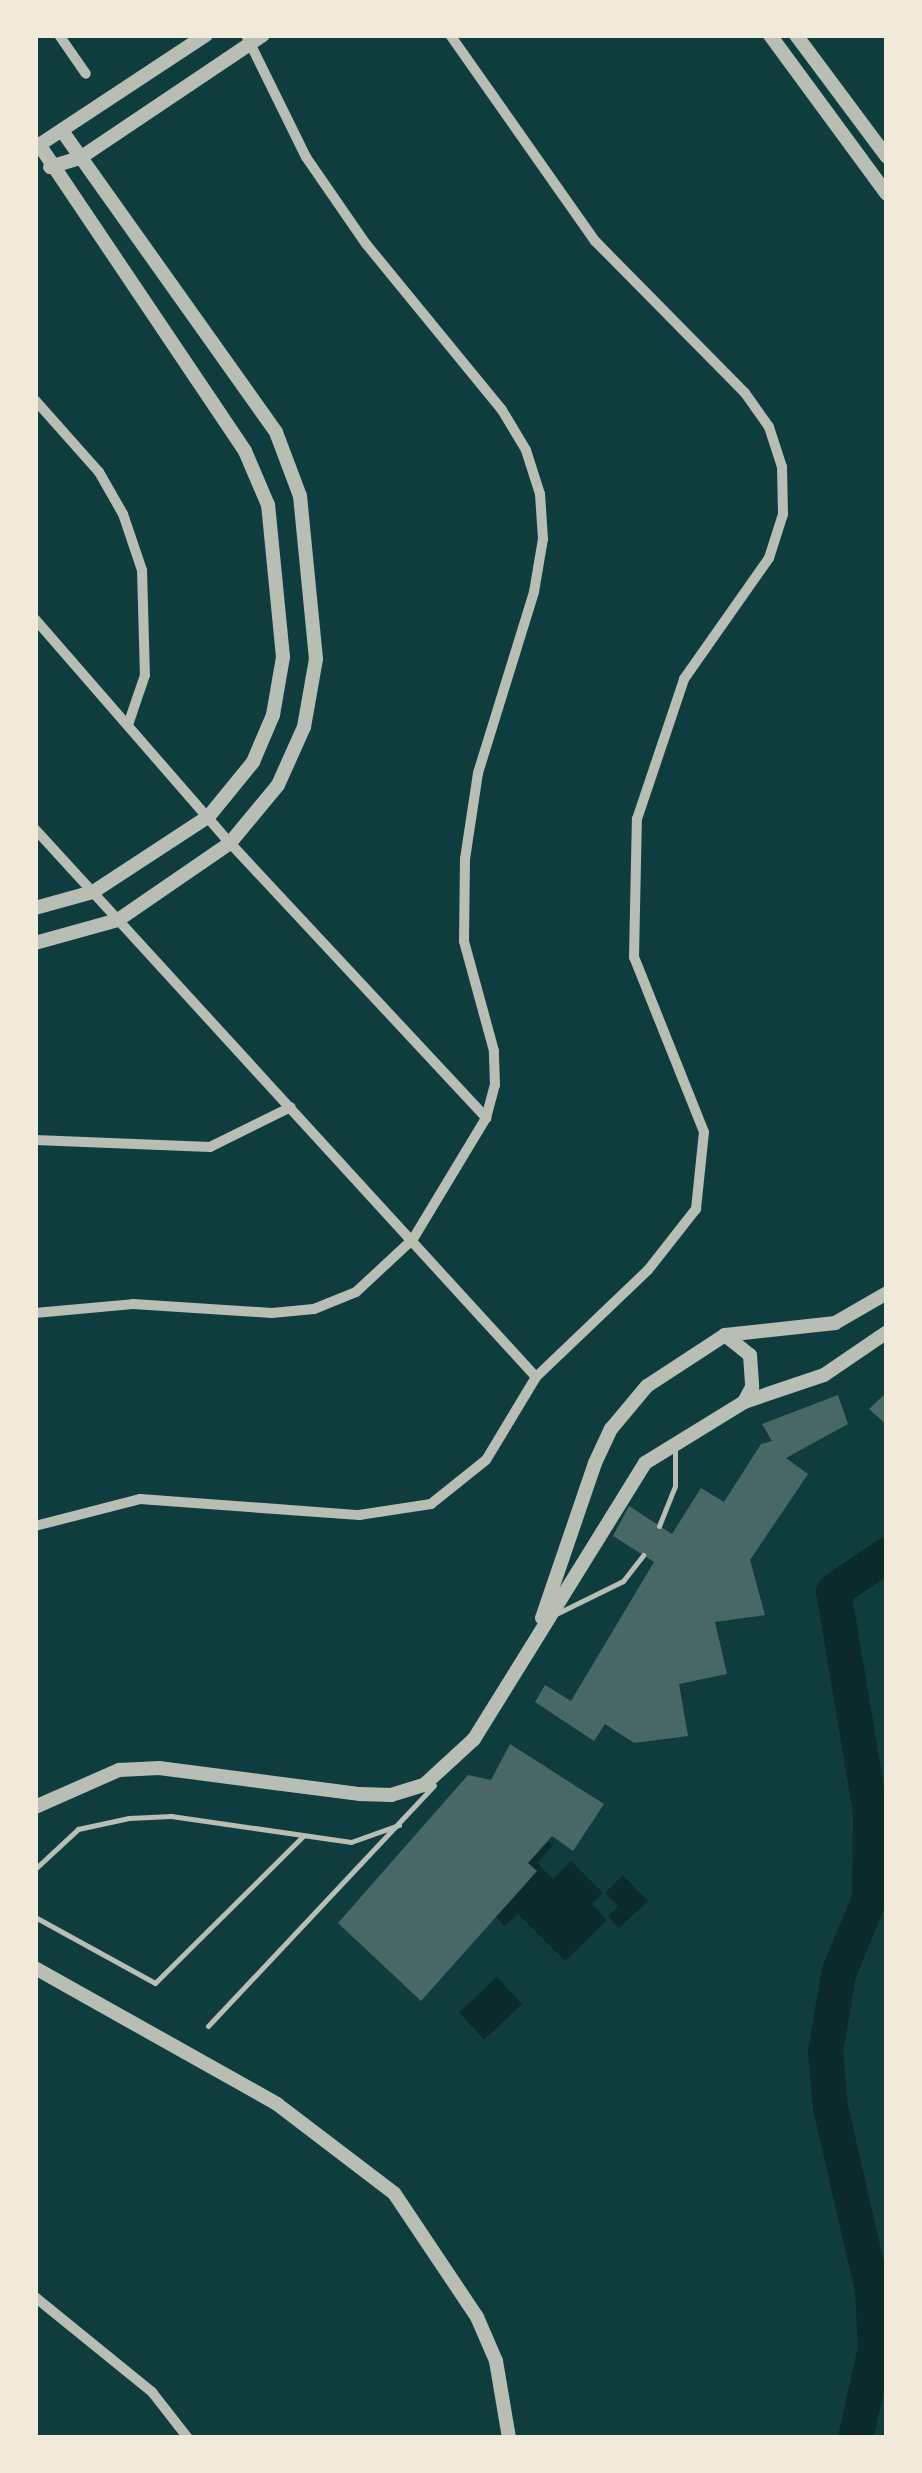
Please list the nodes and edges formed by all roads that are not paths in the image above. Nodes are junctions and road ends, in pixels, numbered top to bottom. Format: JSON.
{"nodes":[{"id":1,"x":60,"y":35,"type":"edge"},
{"id":2,"x":206,"y":35,"type":"edge"},
{"id":3,"x":450,"y":35,"type":"edge"},
{"id":4,"x":770,"y":35,"type":"edge"},
{"id":5,"x":796,"y":35,"type":"edge"},
{"id":6,"x":253,"y":38,"type":"edge"},
{"id":7,"x":86,"y":74,"type":"dead end"},
{"id":8,"x":64,"y":132,"type":"junction"},
{"id":9,"x":37,"y":146,"type":"edge"},
{"id":10,"x":887,"y":157,"type":"edge"},
{"id":11,"x":80,"y":158,"type":"junction"},
{"id":12,"x":43,"y":166,"type":"edge"},
{"id":13,"x":887,"y":194,"type":"edge"},
{"id":14,"x":35,"y":400,"type":"edge"},
{"id":15,"x":35,"y":620,"type":"edge"},
{"id":16,"x":129,"y":722,"type":"junction"},
{"id":17,"x":209,"y":816,"type":"junction"},
{"id":18,"x":35,"y":829,"type":"edge"},
{"id":19,"x":230,"y":842,"type":"junction"},
{"id":20,"x":93,"y":892,"type":"junction"},
{"id":21,"x":35,"y":908,"type":"edge"},
{"id":22,"x":118,"y":920,"type":"junction"},
{"id":23,"x":35,"y":943,"type":"edge"},
{"id":24,"x":291,"y":1106,"type":"junction"},
{"id":25,"x":486,"y":1118,"type":"junction"},
{"id":26,"x":35,"y":1140,"type":"edge"},
{"id":27,"x":414,"y":1239,"type":"junction"},
{"id":28,"x":887,"y":1293,"type":"edge"},
{"id":29,"x":35,"y":1314,"type":"edge"},
{"id":30,"x":887,"y":1332,"type":"edge"},
{"id":31,"x":725,"y":1335,"type":"junction"},
{"id":32,"x":536,"y":1377,"type":"junction"},
{"id":33,"x":744,"y":1402,"type":"junction"},
{"id":34,"x":676,"y":1439,"type":"junction"},
{"id":35,"x":35,"y":1526,"type":"edge"},
{"id":36,"x":659,"y":1526,"type":"dead end"},
{"id":37,"x":644,"y":1555,"type":"dead end"},
{"id":38,"x":550,"y":1616,"type":"junction"},
{"id":39,"x":534,"y":1642,"type":"junction"},
{"id":40,"x":449,"y":1768,"type":"junction"},
{"id":41,"x":35,"y":1806,"type":"edge"},
{"id":42,"x":399,"y":1825,"type":"junction"},
{"id":43,"x":304,"y":1836,"type":"junction"},
{"id":44,"x":35,"y":1868,"type":"edge"},
{"id":45,"x":35,"y":1917,"type":"edge"},
{"id":46,"x":35,"y":1968,"type":"edge"},
{"id":47,"x":208,"y":2026,"type":"dead end"},
{"id":48,"x":35,"y":2297,"type":"edge"},
{"id":49,"x":188,"y":2438,"type":"edge"},
{"id":50,"x":509,"y":2438,"type":"edge"}],
"edges":[{"from":1,"to":7,"type":"street"},
{"from":2,"to":8,"type":"street"},
{"from":3,"to":32,"type":"street"},
{"from":4,"to":13,"type":"street"},
{"from":5,"to":10,"type":"street"},
{"from":6,"to":11,"type":"street"},
{"from":6,"to":25,"type":"street"},
{"from":8,"to":9,"type":"street"},
{"from":8,"to":11,"type":"street"},
{"from":9,"to":12,"type":"street"},
{"from":11,"to":12,"type":"street"},
{"from":11,"to":19,"type":"street"},
{"from":12,"to":17,"type":"street"},
{"from":14,"to":16,"type":"street"},
{"from":15,"to":16,"type":"street"},
{"from":16,"to":17,"type":"street"},
{"from":17,"to":19,"type":"street"},
{"from":17,"to":20,"type":"street"},
{"from":18,"to":20,"type":"street"},
{"from":19,"to":22,"type":"street"},
{"from":19,"to":25,"type":"street"},
{"from":20,"to":21,"type":"street"},
{"from":20,"to":22,"type":"street"},
{"from":22,"to":23,"type":"street"},
{"from":22,"to":24,"type":"street"},
{"from":24,"to":26,"type":"street"},
{"from":24,"to":27,"type":"street"},
{"from":25,"to":27,"type":"street"},
{"from":27,"to":29,"type":"street"},
{"from":27,"to":32,"type":"street"},
{"from":28,"to":31,"type":"street"},
{"from":30,"to":33,"type":"street"},
{"from":31,"to":33,"type":"street"},
{"from":31,"to":39,"type":"street"},
{"from":32,"to":35,"type":"street"},
{"from":33,"to":34,"type":"street"},
{"from":34,"to":36,"type":"lane"},
{"from":34,"to":38,"type":"street"},
{"from":37,"to":38,"type":"lane"},
{"from":38,"to":39,"type":"street"},
{"from":39,"to":40,"type":"street"},
{"from":40,"to":41,"type":"street"},
{"from":40,"to":42,"type":"lane"},
{"from":42,"to":43,"type":"lane"},
{"from":42,"to":47,"type":"lane"},
{"from":43,"to":44,"type":"lane"},
{"from":43,"to":45,"type":"lane"},
{"from":46,"to":50,"type":"street"},
{"from":48,"to":49,"type":"street"}]}
